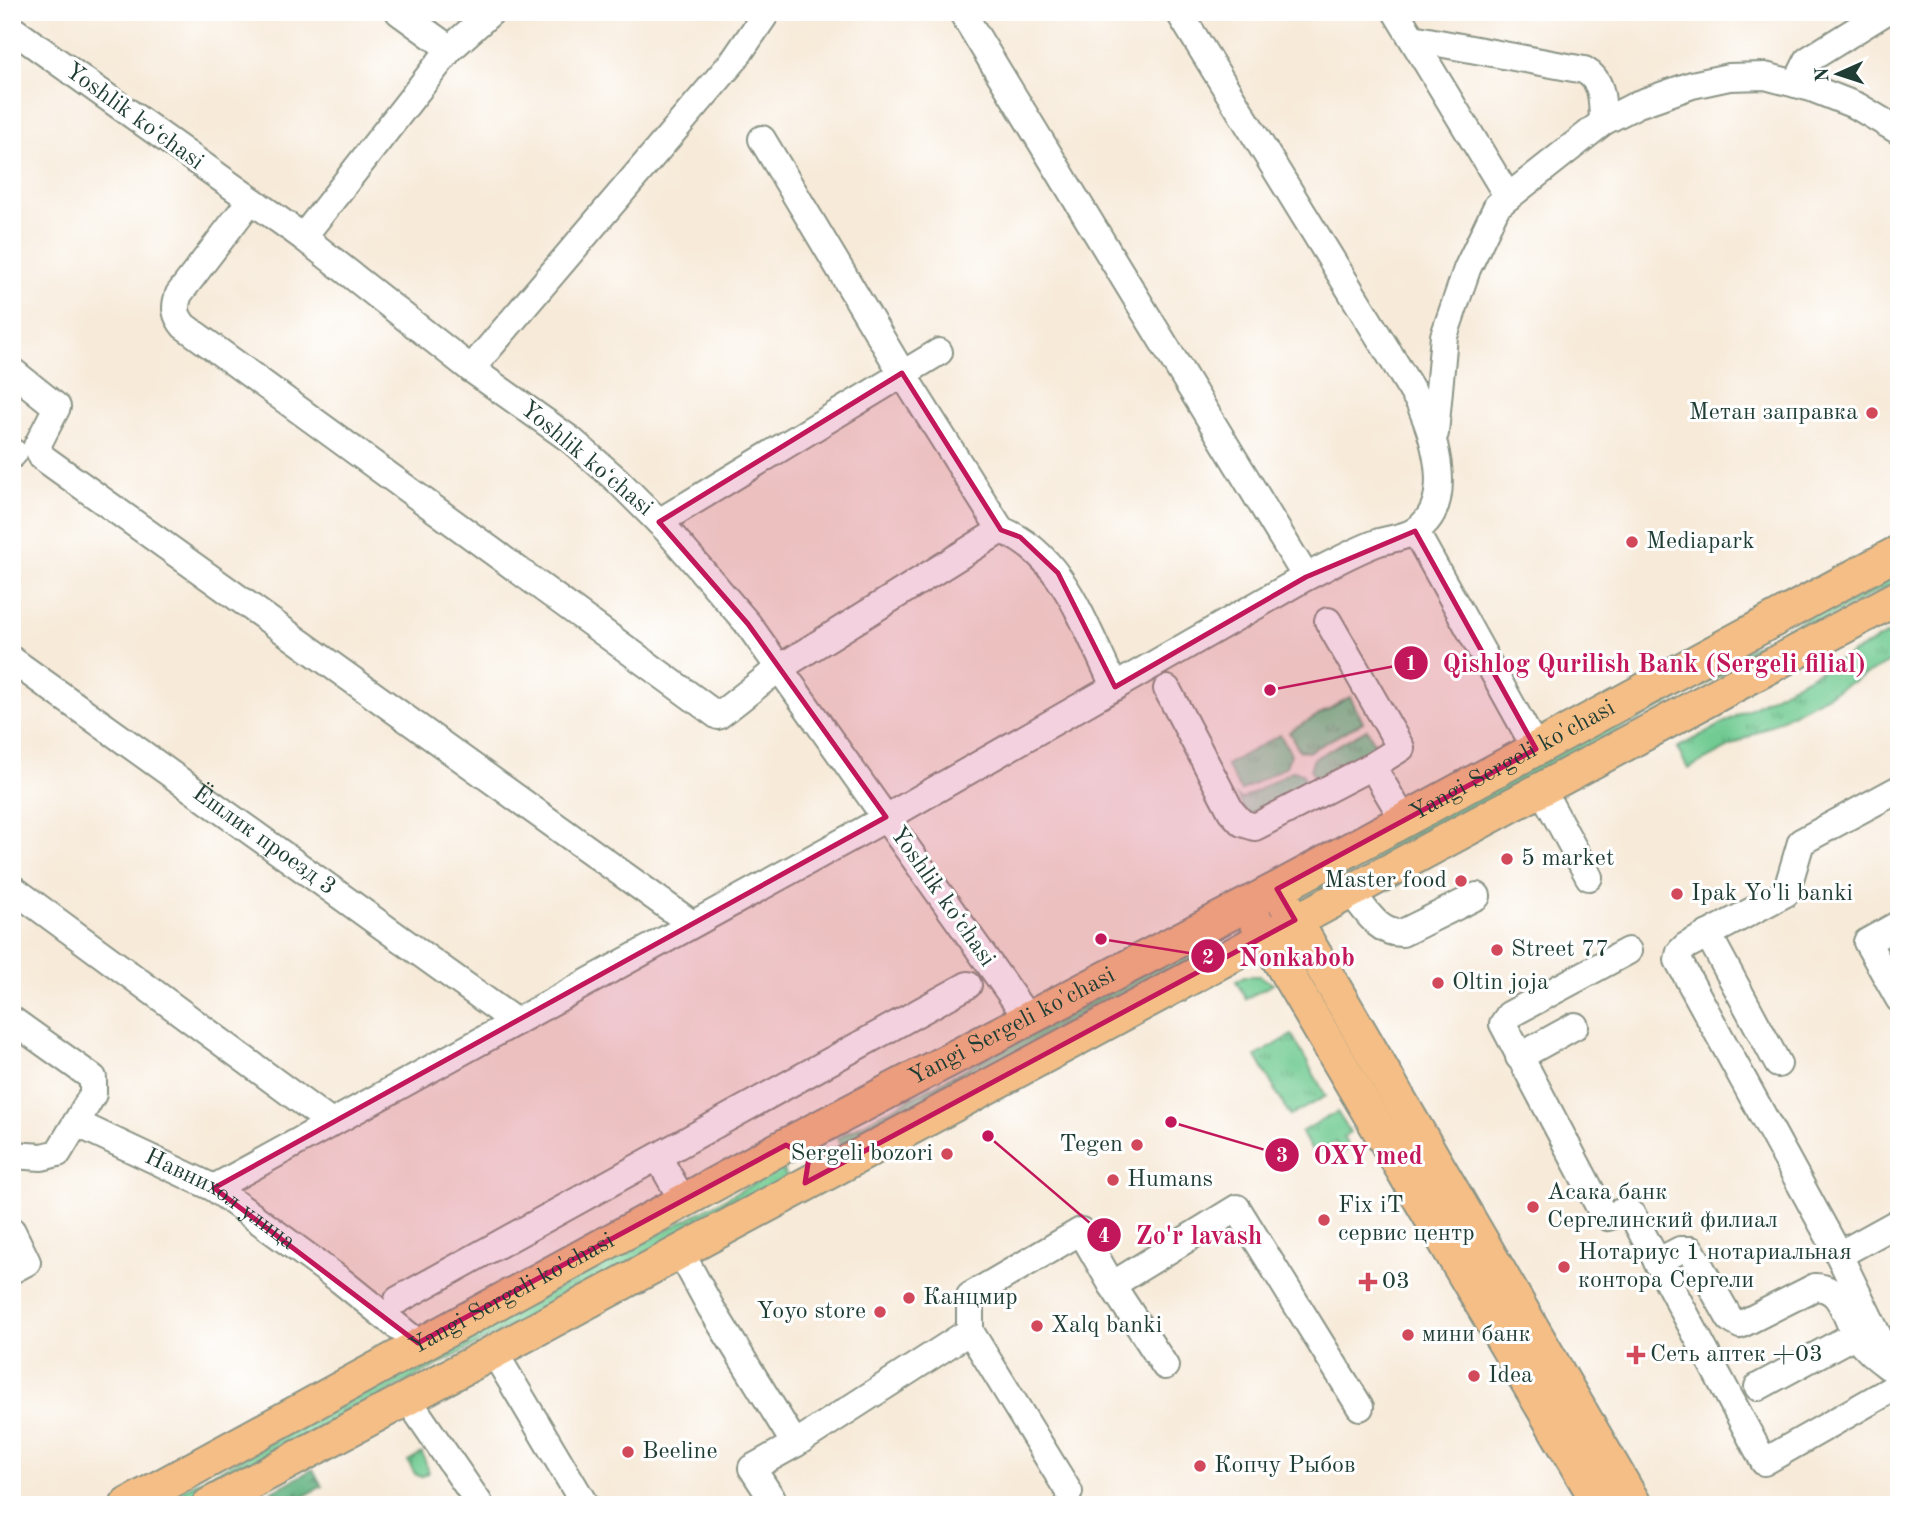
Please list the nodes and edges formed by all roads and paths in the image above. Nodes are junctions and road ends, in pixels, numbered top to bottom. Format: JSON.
{"nodes":[{"id":1,"x":399,"y":12,"type":"edge"},
{"id":2,"x":491,"y":12,"type":"edge"},
{"id":3,"x":766,"y":12,"type":"edge"},
{"id":4,"x":962,"y":12,"type":"edge"},
{"id":5,"x":1179,"y":12,"type":"edge"},
{"id":6,"x":1396,"y":12,"type":"edge"},
{"id":7,"x":1885,"y":12,"type":"edge"},
{"id":8,"x":12,"y":29,"type":"edge"},
{"id":9,"x":1412,"y":38,"type":"junction"},
{"id":10,"x":450,"y":49,"type":"junction"},
{"id":11,"x":1796,"y":84,"type":"junction"},
{"id":12,"x":1603,"y":122,"type":"junction"},
{"id":13,"x":1899,"y":131,"type":"edge"},
{"id":14,"x":762,"y":139,"type":"dead end"},
{"id":15,"x":1508,"y":197,"type":"junction"},
{"id":16,"x":250,"y":201,"type":"junction"},
{"id":17,"x":303,"y":237,"type":"junction"},
{"id":18,"x":939,"y":352,"type":"dead end"},
{"id":19,"x":471,"y":369,"type":"junction"},
{"id":20,"x":12,"y":371,"type":"edge"},
{"id":21,"x":902,"y":373,"type":"junction"},
{"id":22,"x":1435,"y":439,"type":"junction"},
{"id":23,"x":659,"y":522,"type":"junction"},
{"id":24,"x":1001,"y":530,"type":"junction"},
{"id":25,"x":1415,"y":531,"type":"junction"},
{"id":26,"x":1899,"y":552,"type":"edge"},
{"id":27,"x":1307,"y":577,"type":"junction"},
{"id":28,"x":1899,"y":597,"type":"edge"},
{"id":29,"x":1328,"y":621,"type":"dead end"},
{"id":30,"x":12,"y":660,"type":"edge"},
{"id":31,"x":778,"y":669,"type":"junction"},
{"id":32,"x":1115,"y":687,"type":"junction"},
{"id":33,"x":1167,"y":689,"type":"dead end"},
{"id":34,"x":1536,"y":749,"type":"junction"},
{"id":35,"x":1372,"y":766,"type":"junction"},
{"id":36,"x":1541,"y":788,"type":"junction"},
{"id":37,"x":1899,"y":789,"type":"edge"},
{"id":38,"x":886,"y":818,"type":"junction"},
{"id":39,"x":1404,"y":820,"type":"junction"},
{"id":40,"x":1589,"y":877,"type":"dead end"},
{"id":41,"x":12,"y":888,"type":"edge"},
{"id":42,"x":1277,"y":889,"type":"junction"},
{"id":43,"x":1350,"y":891,"type":"junction"},
{"id":44,"x":1477,"y":896,"type":"dead end"},
{"id":45,"x":1247,"y":905,"type":"junction"},
{"id":46,"x":1295,"y":920,"type":"junction"},
{"id":47,"x":692,"y":924,"type":"junction"},
{"id":48,"x":1899,"y":924,"type":"edge"},
{"id":49,"x":1708,"y":934,"type":"junction"},
{"id":50,"x":1265,"y":936,"type":"junction"},
{"id":51,"x":1628,"y":951,"type":"dead end"},
{"id":52,"x":968,"y":985,"type":"dead end"},
{"id":53,"x":1899,"y":999,"type":"edge"},
{"id":54,"x":12,"y":1020,"type":"edge"},
{"id":55,"x":1029,"y":1020,"type":"junction"},
{"id":56,"x":516,"y":1022,"type":"junction"},
{"id":57,"x":1575,"y":1026,"type":"dead end"},
{"id":58,"x":1519,"y":1057,"type":"junction"},
{"id":59,"x":1778,"y":1064,"type":"dead end"},
{"id":60,"x":76,"y":1124,"type":"junction"},
{"id":61,"x":331,"y":1124,"type":"junction"},
{"id":62,"x":786,"y":1145,"type":"junction"},
{"id":63,"x":12,"y":1155,"type":"edge"},
{"id":64,"x":658,"y":1157,"type":"junction"},
{"id":65,"x":805,"y":1183,"type":"junction"},
{"id":66,"x":214,"y":1188,"type":"junction"},
{"id":67,"x":683,"y":1201,"type":"junction"},
{"id":68,"x":1897,"y":1223,"type":"edge"},
{"id":69,"x":12,"y":1231,"type":"edge"},
{"id":70,"x":680,"y":1251,"type":"junction"},
{"id":71,"x":1839,"y":1255,"type":"junction"},
{"id":72,"x":1657,"y":1262,"type":"junction"},
{"id":73,"x":12,"y":1270,"type":"edge"},
{"id":74,"x":1112,"y":1284,"type":"junction"},
{"id":75,"x":398,"y":1300,"type":"dead end"},
{"id":76,"x":970,"y":1331,"type":"junction"},
{"id":77,"x":1856,"y":1334,"type":"junction"},
{"id":78,"x":418,"y":1343,"type":"junction"},
{"id":79,"x":494,"y":1352,"type":"junction"},
{"id":80,"x":1893,"y":1363,"type":"edge"},
{"id":81,"x":1165,"y":1367,"type":"dead end"},
{"id":82,"x":1758,"y":1387,"type":"dead end"},
{"id":83,"x":407,"y":1398,"type":"junction"},
{"id":84,"x":1360,"y":1407,"type":"dead end"},
{"id":85,"x":795,"y":1444,"type":"junction"},
{"id":86,"x":1069,"y":1492,"type":"dead end"},
{"id":87,"x":479,"y":1503,"type":"edge"},
{"id":88,"x":127,"y":1505,"type":"edge"},
{"id":89,"x":209,"y":1505,"type":"edge"},
{"id":90,"x":585,"y":1505,"type":"edge"},
{"id":91,"x":776,"y":1505,"type":"edge"},
{"id":92,"x":1600,"y":1505,"type":"edge"},
{"id":93,"x":1635,"y":1505,"type":"edge"}],
"edges":[{"from":1,"to":10,"type":"street"},
{"from":2,"to":10,"type":"street"},
{"from":3,"to":19,"type":"street"},
{"from":4,"to":27,"type":"street"},
{"from":5,"to":22,"type":"street"},
{"from":6,"to":9,"type":"street"},
{"from":7,"to":11,"type":"street"},
{"from":8,"to":16,"type":"street","name":"Yoshlik koʻchasi"},
{"from":9,"to":12,"type":"street"},
{"from":9,"to":15,"type":"street"},
{"from":10,"to":17,"type":"street"},
{"from":11,"to":12,"type":"street"},
{"from":11,"to":13,"type":"street"},
{"from":12,"to":15,"type":"street"},
{"from":14,"to":21,"type":"street"},
{"from":15,"to":22,"type":"street"},
{"from":16,"to":17,"type":"street","name":"Yoshlik koʻchasi"},
{"from":16,"to":31,"type":"street"},
{"from":17,"to":19,"type":"street","name":"Yoshlik koʻchasi"},
{"from":18,"to":21,"type":"street"},
{"from":19,"to":23,"type":"street","name":"Yoshlik koʻchasi"},
{"from":20,"to":47,"type":"street"},
{"from":21,"to":23,"type":"street"},
{"from":21,"to":24,"type":"street"},
{"from":22,"to":25,"type":"street"},
{"from":23,"to":31,"type":"street","name":"Yoshlik koʻchasi"},
{"from":24,"to":31,"type":"street"},
{"from":24,"to":32,"type":"street"},
{"from":25,"to":27,"type":"street"},
{"from":25,"to":34,"type":"street"},
{"from":26,"to":34,"type":"main road","name":"Yangi Sergeli ko'chasi"},
{"from":27,"to":32,"type":"street"},
{"from":28,"to":36,"type":"main road","name":"Yangi Sergeli ko'chasi"},
{"from":29,"to":35,"type":"street"},
{"from":30,"to":56,"type":"street","name":"Ёшлик проезд 3"},
{"from":31,"to":38,"type":"street","name":"Yoshlik koʻchasi"},
{"from":32,"to":38,"type":"street"},
{"from":33,"to":35,"type":"street"},
{"from":34,"to":39,"type":"main road","name":"Yangi Sergeli ko'chasi"},
{"from":35,"to":39,"type":"street"},
{"from":36,"to":40,"type":"street"},
{"from":36,"to":43,"type":"main road","name":"Yangi Sergeli ko'chasi"},
{"from":37,"to":49,"type":"street"},
{"from":38,"to":47,"type":"street"},
{"from":38,"to":55,"type":"street","name":"Yoshlik koʻchasi"},
{"from":39,"to":42,"type":"main road","name":"Yangi Sergeli ko'chasi"},
{"from":41,"to":61,"type":"street"},
{"from":42,"to":45,"type":"main road","name":"Yangi Sergeli ko'chasi"},
{"from":42,"to":46,"type":"main road"},
{"from":43,"to":44,"type":"street"},
{"from":43,"to":46,"type":"main road","name":"Yangi Sergeli ko'chasi"},
{"from":45,"to":50,"type":"main road"},
{"from":45,"to":55,"type":"main road","name":"Yangi Sergeli ko'chasi"},
{"from":46,"to":50,"type":"main road","name":"Yangi Sergeli ko'chasi"},
{"from":46,"to":93,"type":"main road"},
{"from":47,"to":56,"type":"street"},
{"from":48,"to":53,"type":"street"},
{"from":49,"to":59,"type":"street"},
{"from":49,"to":71,"type":"street"},
{"from":50,"to":65,"type":"main road","name":"Yangi Sergeli ko'chasi"},
{"from":50,"to":92,"type":"main road"},
{"from":51,"to":58,"type":"street"},
{"from":52,"to":64,"type":"street"},
{"from":54,"to":60,"type":"street"},
{"from":55,"to":62,"type":"main road","name":"Yangi Sergeli ko'chasi"},
{"from":56,"to":61,"type":"street"},
{"from":57,"to":58,"type":"street"},
{"from":58,"to":72,"type":"street"},
{"from":60,"to":63,"type":"street"},
{"from":60,"to":66,"type":"street","name":"Навнихол улица"},
{"from":61,"to":66,"type":"street"},
{"from":62,"to":65,"type":"main road"},
{"from":62,"to":67,"type":"main road","name":"Yangi Sergeli ko'chasi"},
{"from":64,"to":67,"type":"street"},
{"from":64,"to":75,"type":"street"},
{"from":65,"to":70,"type":"main road","name":"Yangi Sergeli ko'chasi"},
{"from":66,"to":78,"type":"street","name":"Навнихол улица"},
{"from":67,"to":78,"type":"main road","name":"Yangi Sergeli ko'chasi"},
{"from":68,"to":71,"type":"street"},
{"from":69,"to":73,"type":"street"},
{"from":70,"to":79,"type":"main road","name":"Yangi Sergeli ko'chasi"},
{"from":70,"to":85,"type":"street"},
{"from":71,"to":80,"type":"street"},
{"from":72,"to":77,"type":"street"},
{"from":72,"to":80,"type":"street"},
{"from":74,"to":76,"type":"street"},
{"from":74,"to":81,"type":"street"},
{"from":74,"to":84,"type":"street"},
{"from":76,"to":85,"type":"street"},
{"from":76,"to":86,"type":"street"},
{"from":77,"to":80,"type":"street"},
{"from":77,"to":82,"type":"street"},
{"from":78,"to":88,"type":"main road","name":"Yangi Sergeli ko'chasi"},
{"from":79,"to":83,"type":"main road","name":"Yangi Sergeli ko'chasi"},
{"from":79,"to":90,"type":"street"},
{"from":83,"to":87,"type":"street"},
{"from":83,"to":89,"type":"main road","name":"Yangi Sergeli ko'chasi"},
{"from":85,"to":91,"type":"street"}]}
